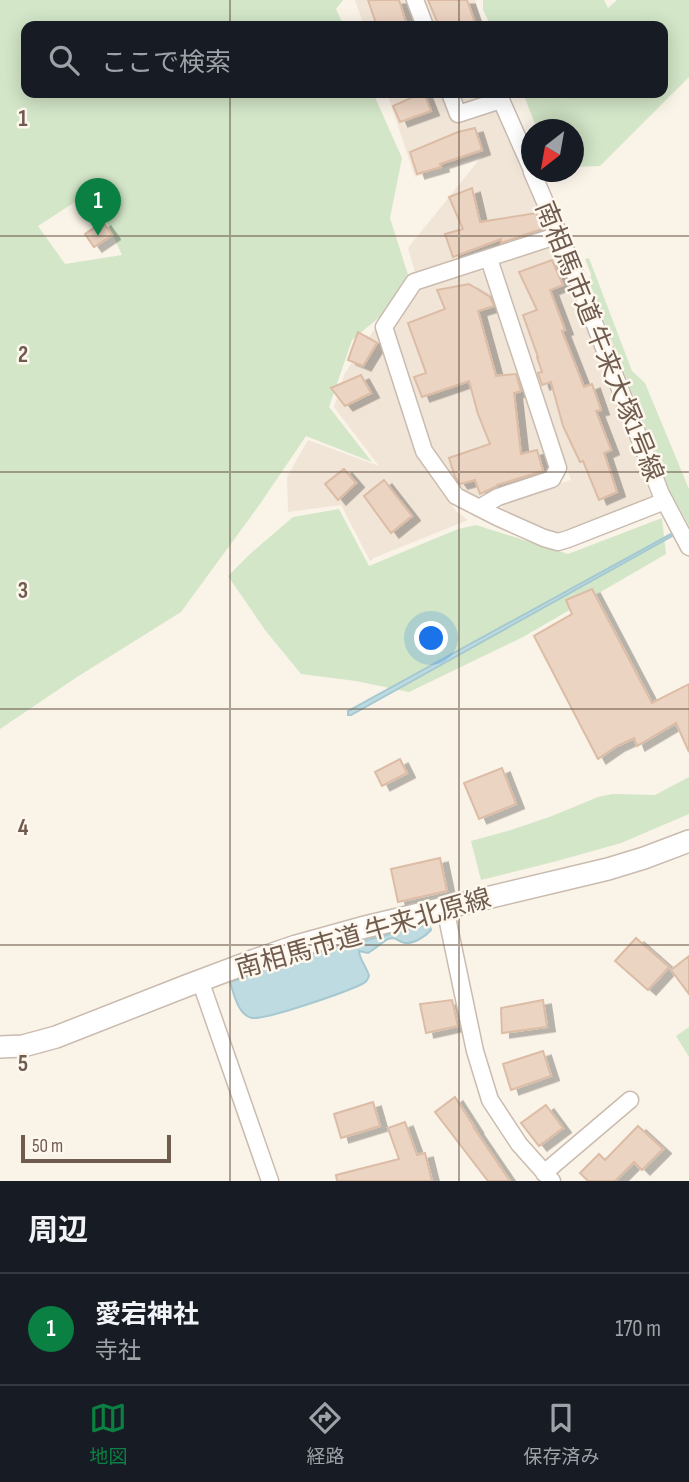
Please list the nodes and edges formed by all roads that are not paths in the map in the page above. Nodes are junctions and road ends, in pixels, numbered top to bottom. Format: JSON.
{"nodes":[{"id":1,"x":415,"y":0,"type":"edge"},
{"id":2,"x":423,"y":21,"type":"edge"},
{"id":3,"x":452,"y":98,"type":"edge"},
{"id":4,"x":521,"y":146,"type":"edge"},
{"id":5,"x":537,"y":182,"type":"edge"},
{"id":6,"x":559,"y":236,"type":"junction"},
{"id":7,"x":489,"y":259,"type":"junction"},
{"id":8,"x":665,"y":501,"type":"junction"},
{"id":9,"x":479,"y":508,"type":"junction"},
{"id":10,"x":689,"y":547,"type":"edge"},
{"id":11,"x":689,"y":841,"type":"edge"},
{"id":12,"x":446,"y":908,"type":"junction"},
{"id":13,"x":200,"y":980,"type":"junction"},
{"id":14,"x":0,"y":1047,"type":"edge"},
{"id":15,"x":630,"y":1100,"type":"dead end"},
{"id":16,"x":548,"y":1177,"type":"edge"},
{"id":17,"x":270,"y":1181,"type":"edge"}],
"edges":[{"from":1,"to":2,"type":"street"},
{"from":3,"to":4,"type":"street","name":"南相馬市道 牛来大塚1号線"},
{"from":5,"to":6,"type":"street","name":"南相馬市道 牛来大塚1号線"},
{"from":6,"to":7,"type":"street"},
{"from":6,"to":8,"type":"street","name":"南相馬市道 牛来大塚1号線"},
{"from":7,"to":9,"type":"street"},
{"from":7,"to":9,"type":"street"},
{"from":8,"to":9,"type":"street"},
{"from":8,"to":10,"type":"street","name":"南相馬市道 牛来大塚1号線"},
{"from":11,"to":12,"type":"street","name":"南相馬市道 牛来北原線"},
{"from":12,"to":13,"type":"street","name":"南相馬市道 牛来北原線"},
{"from":12,"to":16,"type":"street"},
{"from":13,"to":14,"type":"street","name":"南相馬市道 牛来北原線"},
{"from":13,"to":17,"type":"street"},
{"from":15,"to":16,"type":"street"}]}
